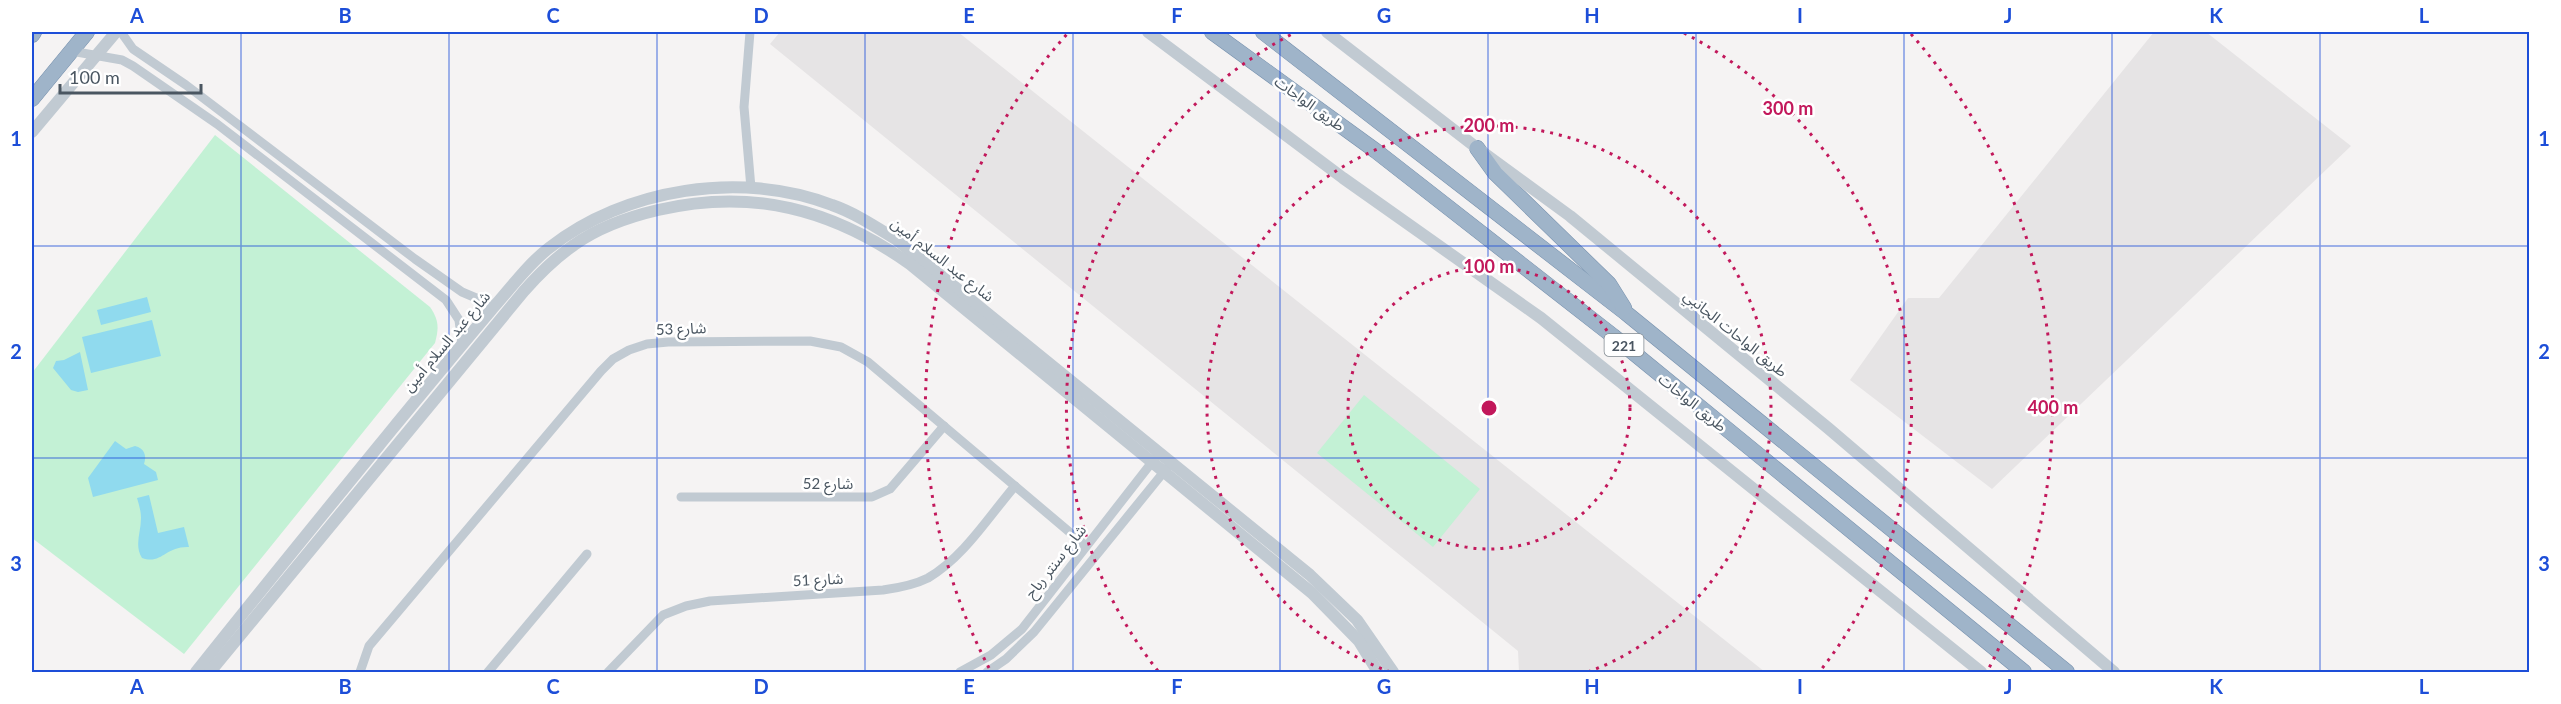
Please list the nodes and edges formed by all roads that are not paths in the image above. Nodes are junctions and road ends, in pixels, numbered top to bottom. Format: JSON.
{"nodes":[{"id":1,"x":87,"y":32,"type":"edge"},
{"id":2,"x":116,"y":32,"type":"edge"},
{"id":3,"x":121,"y":32,"type":"edge"},
{"id":4,"x":750,"y":32,"type":"edge"},
{"id":5,"x":1148,"y":32,"type":"edge"},
{"id":6,"x":1212,"y":32,"type":"edge"},
{"id":7,"x":1263,"y":32,"type":"edge"},
{"id":8,"x":1327,"y":32,"type":"edge"},
{"id":9,"x":71,"y":51,"type":"junction"},
{"id":10,"x":95,"y":55,"type":"junction"},
{"id":11,"x":186,"y":85,"type":"junction"},
{"id":12,"x":175,"y":95,"type":"junction"},
{"id":13,"x":32,"y":99,"type":"edge"},
{"id":14,"x":32,"y":132,"type":"edge"},
{"id":15,"x":1477,"y":148,"type":"junction"},
{"id":16,"x":751,"y":188,"type":"junction"},
{"id":17,"x":415,"y":259,"type":"junction"},
{"id":18,"x":913,"y":259,"type":"junction"},
{"id":19,"x":408,"y":268,"type":"junction"},
{"id":20,"x":495,"y":306,"type":"junction"},
{"id":21,"x":1626,"y":313,"type":"junction"},
{"id":22,"x":505,"y":315,"type":"junction"},
{"id":23,"x":462,"y":344,"type":"junction"},
{"id":24,"x":451,"y":357,"type":"junction"},
{"id":25,"x":462,"y":366,"type":"junction"},
{"id":26,"x":944,"y":426,"type":"junction"},
{"id":27,"x":1156,"y":458,"type":"junction"},
{"id":28,"x":1167,"y":467,"type":"junction"},
{"id":29,"x":1015,"y":486,"type":"junction"},
{"id":30,"x":681,"y":497,"type":"dead end"},
{"id":31,"x":1086,"y":546,"type":"junction"},
{"id":32,"x":587,"y":554,"type":"dead end"},
{"id":33,"x":1068,"y":570,"type":"junction"},
{"id":34,"x":1078,"y":579,"type":"junction"},
{"id":35,"x":196,"y":672,"type":"edge"},
{"id":36,"x":210,"y":672,"type":"edge"},
{"id":37,"x":360,"y":672,"type":"edge"},
{"id":38,"x":488,"y":672,"type":"edge"},
{"id":39,"x":608,"y":672,"type":"edge"},
{"id":40,"x":960,"y":672,"type":"edge"},
{"id":41,"x":987,"y":672,"type":"edge"},
{"id":42,"x":1378,"y":672,"type":"edge"},
{"id":43,"x":1394,"y":672,"type":"edge"},
{"id":44,"x":1982,"y":672,"type":"edge"},
{"id":45,"x":2024,"y":672,"type":"edge"},
{"id":46,"x":2067,"y":672,"type":"edge"},
{"id":47,"x":2114,"y":672,"type":"edge"}],
"edges":[{"from":1,"to":9,"type":"highway"},
{"from":2,"to":10,"type":"street"},
{"from":3,"to":11,"type":"street"},
{"from":4,"to":16,"type":"street"},
{"from":5,"to":44,"type":"street"},
{"from":6,"to":45,"type":"highway","name":"طريق الواحات","number":"221"},
{"from":7,"to":21,"type":"highway","name":"طريق الواحات","number":"221"},
{"from":8,"to":15,"type":"street","name":"طريق الواحات الجانبي"},
{"from":9,"to":10,"type":"street"},
{"from":9,"to":13,"type":"highway"},
{"from":10,"to":12,"type":"street"},
{"from":10,"to":14,"type":"street"},
{"from":11,"to":12,"type":"street"},
{"from":11,"to":17,"type":"street"},
{"from":12,"to":19,"type":"street"},
{"from":15,"to":21,"type":"highway"},
{"from":15,"to":47,"type":"street","name":"طريق الواحات الجانبي"},
{"from":16,"to":18,"type":"street","name":"شارع عبد السلام أمين"},
{"from":16,"to":20,"type":"street","name":"شارع عبد السلام أمين"},
{"from":17,"to":19,"type":"street"},
{"from":17,"to":20,"type":"street"},
{"from":18,"to":22,"type":"street","name":"شارع عبد السلام أمين"},
{"from":18,"to":27,"type":"street","name":"شارع عبد السلام أمين"},
{"from":19,"to":23,"type":"street"},
{"from":20,"to":22,"type":"street"},
{"from":20,"to":23,"type":"street","name":"شارع عبد السلام أمين"},
{"from":21,"to":46,"type":"highway","name":"طريق الواحات","number":"221"},
{"from":22,"to":25,"type":"street","name":"شارع عبد السلام أمين"},
{"from":23,"to":24,"type":"street","name":"شارع عبد السلام أمين"},
{"from":24,"to":25,"type":"street"},
{"from":24,"to":35,"type":"street","name":"شارع عبد السلام أمين"},
{"from":25,"to":36,"type":"street","name":"شارع عبد السلام أمين"},
{"from":26,"to":29,"type":"street","name":"شارع 53"},
{"from":26,"to":30,"type":"street","name":"شارع 52"},
{"from":26,"to":37,"type":"street","name":"شارع 53"},
{"from":27,"to":28,"type":"street","name":"شارع عبد السلام أمين"},
{"from":27,"to":31,"type":"street","name":"شارع سنتر رباح"},
{"from":28,"to":34,"type":"street","name":"شارع سنتر رباح"},
{"from":28,"to":42,"type":"street","name":"شارع عبد السلام أمين"},
{"from":28,"to":43,"type":"street","name":"شارع عبد السلام أمين"},
{"from":29,"to":31,"type":"street","name":"شارع 53"},
{"from":29,"to":39,"type":"street","name":"شارع 51"},
{"from":31,"to":33,"type":"street","name":"شارع سنتر رباح"},
{"from":32,"to":38,"type":"street"},
{"from":33,"to":34,"type":"street"},
{"from":33,"to":40,"type":"street","name":"شارع سنتر رباح"},
{"from":34,"to":41,"type":"street","name":"شارع سنتر رباح"}]}
